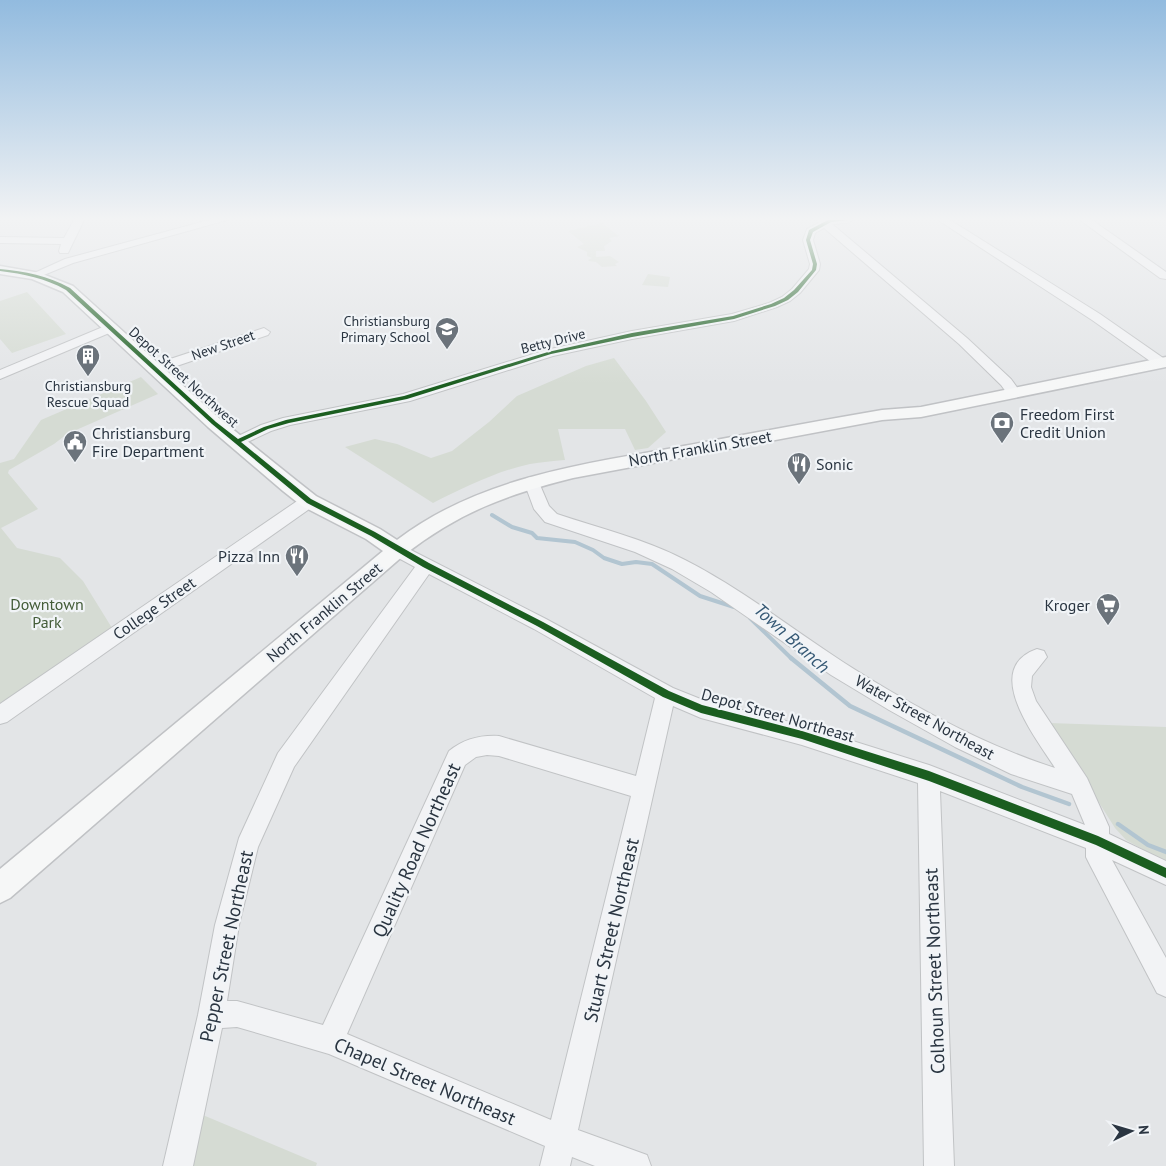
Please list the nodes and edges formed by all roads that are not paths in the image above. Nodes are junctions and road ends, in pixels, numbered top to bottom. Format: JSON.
{"nodes":[{"id":1,"x":31,"y":274,"type":"edge"},
{"id":2,"x":810,"y":274,"type":"edge"},
{"id":3,"x":884,"y":274,"type":"edge"},
{"id":4,"x":1029,"y":274,"type":"edge"},
{"id":5,"x":35,"y":275,"type":"joint"},
{"id":6,"x":110,"y":328,"type":"junction"},
{"id":7,"x":264,"y":332,"type":"dead end"},
{"id":8,"x":1161,"y":358,"type":"edge"},
{"id":9,"x":154,"y":369,"type":"junction"},
{"id":10,"x":0,"y":375,"type":"edge"},
{"id":11,"x":1010,"y":387,"type":"junction"},
{"id":12,"x":237,"y":442,"type":"junction"},
{"id":13,"x":532,"y":482,"type":"junction"},
{"id":14,"x":309,"y":501,"type":"junction"},
{"id":15,"x":397,"y":550,"type":"junction"},
{"id":16,"x":426,"y":565,"type":"junction"},
{"id":17,"x":1037,"y":658,"type":"dead end"},
{"id":18,"x":666,"y":694,"type":"junction"},
{"id":19,"x":0,"y":715,"type":"edge"},
{"id":20,"x":929,"y":776,"type":"junction"},
{"id":21,"x":1079,"y":786,"type":"junction"},
{"id":22,"x":645,"y":789,"type":"junction"},
{"id":23,"x":1098,"y":841,"type":"junction"},
{"id":24,"x":1166,"y":873,"type":"edge"},
{"id":25,"x":0,"y":888,"type":"edge"},
{"id":26,"x":1166,"y":984,"type":"edge"},
{"id":27,"x":211,"y":1015,"type":"junction"},
{"id":28,"x":330,"y":1041,"type":"junction"},
{"id":29,"x":562,"y":1139,"type":"junction"},
{"id":30,"x":178,"y":1166,"type":"edge"},
{"id":31,"x":555,"y":1166,"type":"edge"},
{"id":32,"x":636,"y":1166,"type":"edge"},
{"id":33,"x":940,"y":1166,"type":"edge"}],
"edges":[{"from":1,"to":5,"type":"main road","name":"Depot Street Northwest"},
{"from":2,"to":12,"type":"street","name":"Betty Drive"},
{"from":3,"to":11,"type":"street"},
{"from":4,"to":8,"type":"street"},
{"from":5,"to":6,"type":"main road","name":"Depot Street Northwest"},
{"from":6,"to":9,"type":"main road","name":"Depot Street Northwest"},
{"from":6,"to":10,"type":"street"},
{"from":7,"to":9,"type":"street","name":"New Street"},
{"from":8,"to":11,"type":"main road","name":"North Franklin Street"},
{"from":9,"to":12,"type":"main road","name":"Depot Street Northwest"},
{"from":11,"to":13,"type":"main road","name":"North Franklin Street"},
{"from":12,"to":14,"type":"main road","name":"Depot Street Northwest"},
{"from":13,"to":15,"type":"main road","name":"North Franklin Street"},
{"from":13,"to":21,"type":"street","name":"Water Street Northeast"},
{"from":14,"to":15,"type":"main road","name":"Depot Street Northwest"},
{"from":14,"to":19,"type":"street","name":"College Street"},
{"from":15,"to":16,"type":"street","name":"Depot Street Northeast"},
{"from":15,"to":25,"type":"main road","name":"North Franklin Street"},
{"from":16,"to":18,"type":"street","name":"Depot Street Northeast"},
{"from":16,"to":27,"type":"street","name":"Pepper Street Northeast"},
{"from":17,"to":21,"type":"street"},
{"from":18,"to":20,"type":"street","name":"Depot Street Northeast"},
{"from":18,"to":22,"type":"street","name":"Stuart Street Northeast"},
{"from":20,"to":23,"type":"street","name":"Depot Street Northeast"},
{"from":20,"to":33,"type":"street","name":"Colhoun Street Northeast"},
{"from":21,"to":23,"type":"street"},
{"from":22,"to":28,"type":"street","name":"Quality Road Northeast"},
{"from":22,"to":29,"type":"street","name":"Stuart Street Northeast"},
{"from":23,"to":24,"type":"street","name":"Depot Street Northeast"},
{"from":23,"to":26,"type":"street"},
{"from":27,"to":28,"type":"street","name":"Chapel Street Northeast"},
{"from":27,"to":30,"type":"street","name":"Pepper Street Northeast"},
{"from":28,"to":29,"type":"street","name":"Chapel Street Northeast"},
{"from":29,"to":31,"type":"street","name":"Stuart Street Northeast"},
{"from":29,"to":32,"type":"street","name":"Chapel Street Northeast"}]}
